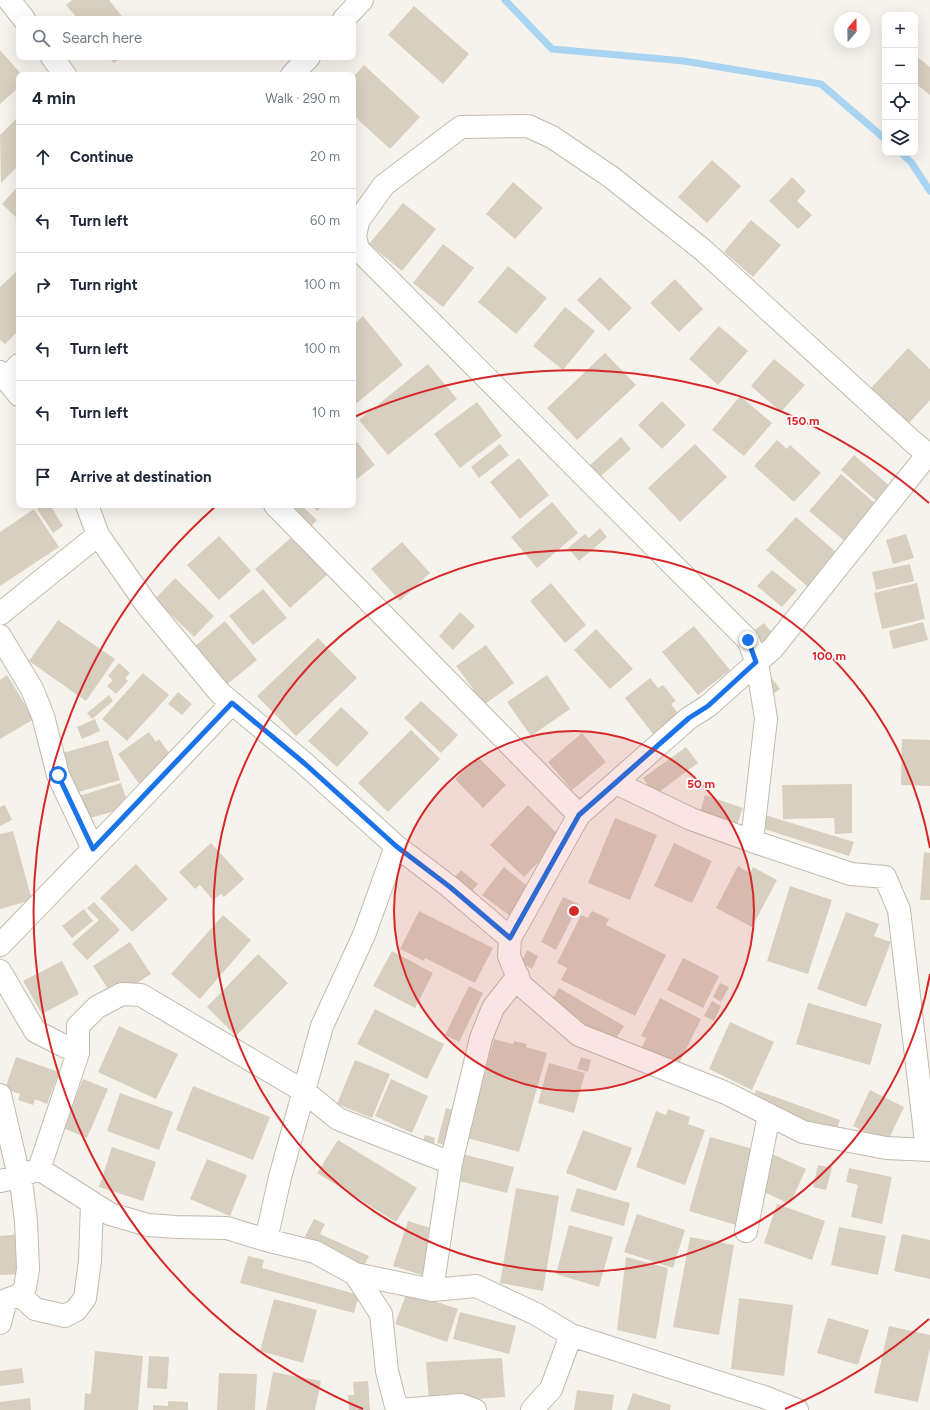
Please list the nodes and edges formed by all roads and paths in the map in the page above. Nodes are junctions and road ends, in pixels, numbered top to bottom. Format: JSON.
{"nodes":[{"id":1,"x":9,"y":0,"type":"edge"},
{"id":2,"x":362,"y":0,"type":"edge"},
{"id":3,"x":22,"y":16,"type":"edge"},
{"id":4,"x":347,"y":16,"type":"edge"},
{"id":5,"x":54,"y":60,"type":"edge"},
{"id":6,"x":305,"y":60,"type":"edge"},
{"id":7,"x":63,"y":72,"type":"edge"},
{"id":8,"x":295,"y":72,"type":"edge"},
{"id":9,"x":356,"y":225,"type":"edge"},
{"id":10,"x":356,"y":240,"type":"edge"},
{"id":11,"x":929,"y":455,"type":"edge"},
{"id":12,"x":279,"y":508,"type":"edge"},
{"id":13,"x":96,"y":516,"type":"edge"},
{"id":14,"x":0,"y":614,"type":"edge"},
{"id":15,"x":0,"y":636,"type":"edge"},
{"id":16,"x":756,"y":662,"type":"junction"},
{"id":17,"x":232,"y":703,"type":"junction"},
{"id":18,"x":616,"y":783,"type":"junction"},
{"id":19,"x":579,"y":815,"type":"junction"},
{"id":20,"x":752,"y":841,"type":"junction"},
{"id":21,"x":396,"y":846,"type":"junction"},
{"id":22,"x":93,"y":849,"type":"junction"},
{"id":23,"x":510,"y":938,"type":"junction"},
{"id":24,"x":0,"y":945,"type":"edge"},
{"id":25,"x":0,"y":971,"type":"edge"},
{"id":26,"x":518,"y":976,"type":"junction"},
{"id":27,"x":78,"y":1053,"type":"junction"},
{"id":28,"x":305,"y":1092,"type":"junction"},
{"id":29,"x":0,"y":1095,"type":"edge"},
{"id":30,"x":769,"y":1115,"type":"junction"},
{"id":31,"x":928,"y":1150,"type":"edge"},
{"id":32,"x":451,"y":1163,"type":"junction"},
{"id":33,"x":39,"y":1169,"type":"junction"},
{"id":34,"x":9,"y":1179,"type":"edge"},
{"id":35,"x":92,"y":1203,"type":"junction"},
{"id":36,"x":746,"y":1230,"type":"dead end"},
{"id":37,"x":266,"y":1240,"type":"junction"},
{"id":38,"x":355,"y":1274,"type":"junction"},
{"id":39,"x":432,"y":1290,"type":"junction"},
{"id":40,"x":20,"y":1295,"type":"junction"},
{"id":41,"x":0,"y":1323,"type":"edge"},
{"id":42,"x":571,"y":1335,"type":"junction"},
{"id":43,"x":398,"y":1410,"type":"edge"},
{"id":44,"x":475,"y":1410,"type":"edge"},
{"id":45,"x":532,"y":1410,"type":"edge"},
{"id":46,"x":794,"y":1410,"type":"edge"}],
"edges":[{"from":1,"to":3,"type":"street"},
{"from":2,"to":4,"type":"street"},
{"from":5,"to":7,"type":"street"},
{"from":6,"to":8,"type":"street"},
{"from":9,"to":11,"type":"street"},
{"from":10,"to":16,"type":"street"},
{"from":11,"to":16,"type":"street"},
{"from":12,"to":19,"type":"street"},
{"from":13,"to":14,"type":"street"},
{"from":13,"to":17,"type":"street"},
{"from":15,"to":22,"type":"street"},
{"from":16,"to":18,"type":"street"},
{"from":16,"to":20,"type":"street"},
{"from":17,"to":21,"type":"street"},
{"from":17,"to":22,"type":"street"},
{"from":18,"to":19,"type":"street"},
{"from":18,"to":20,"type":"street"},
{"from":19,"to":23,"type":"street"},
{"from":20,"to":31,"type":"street"},
{"from":21,"to":23,"type":"street"},
{"from":21,"to":28,"type":"street"},
{"from":22,"to":24,"type":"street"},
{"from":23,"to":26,"type":"street"},
{"from":25,"to":27,"type":"street"},
{"from":26,"to":30,"type":"street"},
{"from":26,"to":32,"type":"street"},
{"from":27,"to":28,"type":"street"},
{"from":27,"to":33,"type":"street"},
{"from":28,"to":32,"type":"street"},
{"from":28,"to":37,"type":"street"},
{"from":29,"to":34,"type":"street"},
{"from":30,"to":31,"type":"street"},
{"from":30,"to":36,"type":"street"},
{"from":32,"to":39,"type":"street"},
{"from":33,"to":34,"type":"street"},
{"from":33,"to":35,"type":"street"},
{"from":34,"to":40,"type":"street"},
{"from":35,"to":37,"type":"street"},
{"from":35,"to":40,"type":"street"},
{"from":37,"to":38,"type":"street"},
{"from":38,"to":39,"type":"street"},
{"from":38,"to":43,"type":"street"},
{"from":39,"to":42,"type":"street"},
{"from":40,"to":41,"type":"street"},
{"from":42,"to":45,"type":"street"},
{"from":42,"to":46,"type":"street"},
{"from":43,"to":44,"type":"street"}]}
